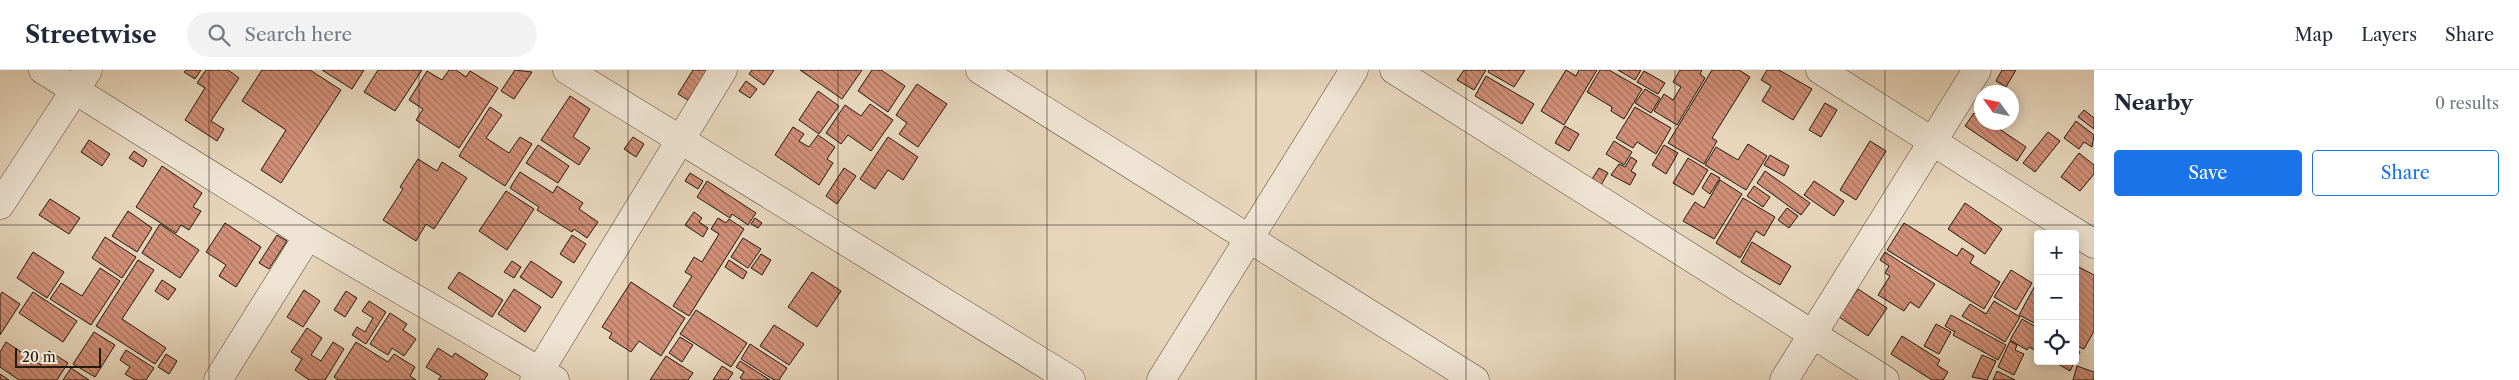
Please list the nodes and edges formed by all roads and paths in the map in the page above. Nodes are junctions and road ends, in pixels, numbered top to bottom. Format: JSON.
{"nodes":[{"id":1,"x":43,"y":70,"type":"edge"},
{"id":2,"x":567,"y":70,"type":"edge"},
{"id":3,"x":722,"y":70,"type":"edge"},
{"id":4,"x":980,"y":70,"type":"edge"},
{"id":5,"x":1354,"y":70,"type":"edge"},
{"id":6,"x":1394,"y":70,"type":"edge"},
{"id":7,"x":1820,"y":70,"type":"edge"},
{"id":8,"x":1977,"y":70,"type":"edge"},
{"id":9,"x":82,"y":80,"type":"edge"},
{"id":10,"x":679,"y":140,"type":"junction"},
{"id":11,"x":1932,"y":142,"type":"junction"},
{"id":12,"x":0,"y":204,"type":"edge"},
{"id":13,"x":308,"y":236,"type":"junction"},
{"id":14,"x":1249,"y":240,"type":"junction"},
{"id":15,"x":2094,"y":244,"type":"edge"},
{"id":16,"x":1814,"y":334,"type":"junction"},
{"id":17,"x":543,"y":377,"type":"edge"},
{"id":18,"x":218,"y":380,"type":"edge"},
{"id":19,"x":1071,"y":380,"type":"edge"},
{"id":20,"x":1161,"y":380,"type":"edge"},
{"id":21,"x":1475,"y":380,"type":"edge"},
{"id":22,"x":1784,"y":380,"type":"edge"},
{"id":23,"x":1885,"y":380,"type":"edge"}],
"edges":[{"from":1,"to":9,"type":"street"},
{"from":2,"to":10,"type":"street"},
{"from":3,"to":10,"type":"street"},
{"from":4,"to":14,"type":"street"},
{"from":5,"to":14,"type":"street"},
{"from":6,"to":16,"type":"street"},
{"from":7,"to":11,"type":"street"},
{"from":8,"to":11,"type":"street"},
{"from":9,"to":12,"type":"street"},
{"from":9,"to":13,"type":"street"},
{"from":10,"to":17,"type":"street"},
{"from":10,"to":19,"type":"street"},
{"from":11,"to":15,"type":"street"},
{"from":11,"to":16,"type":"street"},
{"from":13,"to":17,"type":"street"},
{"from":13,"to":18,"type":"street"},
{"from":14,"to":20,"type":"street"},
{"from":14,"to":21,"type":"street"},
{"from":16,"to":22,"type":"street"},
{"from":16,"to":23,"type":"street"}]}
